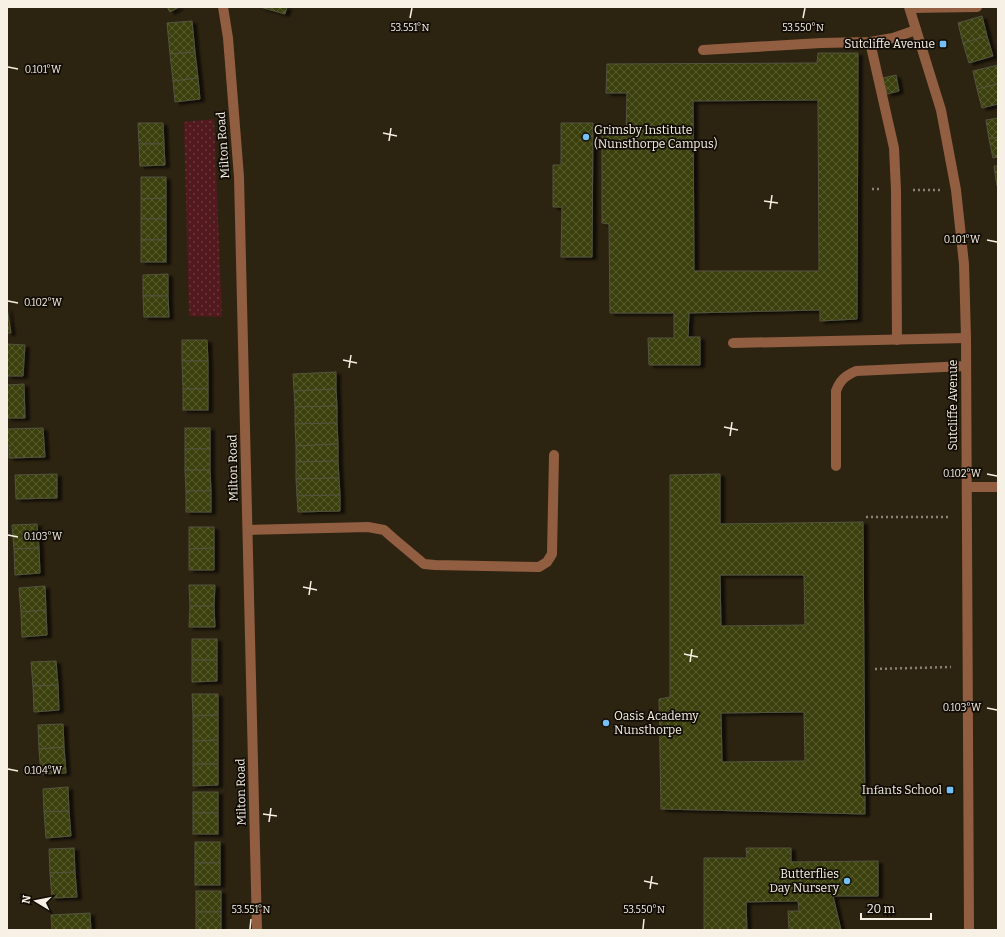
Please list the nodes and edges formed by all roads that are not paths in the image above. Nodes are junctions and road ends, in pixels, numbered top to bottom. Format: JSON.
{"nodes":[{"id":1,"x":223,"y":7,"type":"edge"},
{"id":2,"x":977,"y":7,"type":"edge"},
{"id":3,"x":910,"y":8,"type":"edge"},
{"id":4,"x":916,"y":30,"type":"junction"},
{"id":5,"x":870,"y":42,"type":"junction"},
{"id":6,"x":702,"y":50,"type":"dead end"},
{"id":7,"x":966,"y":338,"type":"junction"},
{"id":8,"x":897,"y":340,"type":"junction"},
{"id":9,"x":733,"y":342,"type":"dead end"},
{"id":10,"x":966,"y":366,"type":"junction"},
{"id":11,"x":554,"y":454,"type":"dead end"},
{"id":12,"x":836,"y":466,"type":"dead end"},
{"id":13,"x":967,"y":487,"type":"junction"},
{"id":14,"x":998,"y":487,"type":"edge"},
{"id":15,"x":248,"y":530,"type":"junction"},
{"id":16,"x":257,"y":930,"type":"edge"},
{"id":17,"x":969,"y":930,"type":"edge"}],
"edges":[{"from":1,"to":15,"type":"street","name":"Milton Road"},
{"from":2,"to":3,"type":"street"},
{"from":3,"to":4,"type":"street","name":"Sutcliffe Avenue"},
{"from":4,"to":5,"type":"street"},
{"from":4,"to":7,"type":"street","name":"Sutcliffe Avenue"},
{"from":5,"to":6,"type":"street"},
{"from":5,"to":8,"type":"street"},
{"from":7,"to":8,"type":"street"},
{"from":7,"to":10,"type":"street","name":"Sutcliffe Avenue"},
{"from":8,"to":9,"type":"street"},
{"from":10,"to":12,"type":"street"},
{"from":10,"to":13,"type":"street","name":"Sutcliffe Avenue"},
{"from":11,"to":15,"type":"street"},
{"from":13,"to":14,"type":"street"},
{"from":13,"to":17,"type":"street","name":"Sutcliffe Avenue"},
{"from":15,"to":16,"type":"street","name":"Milton Road"}]}
